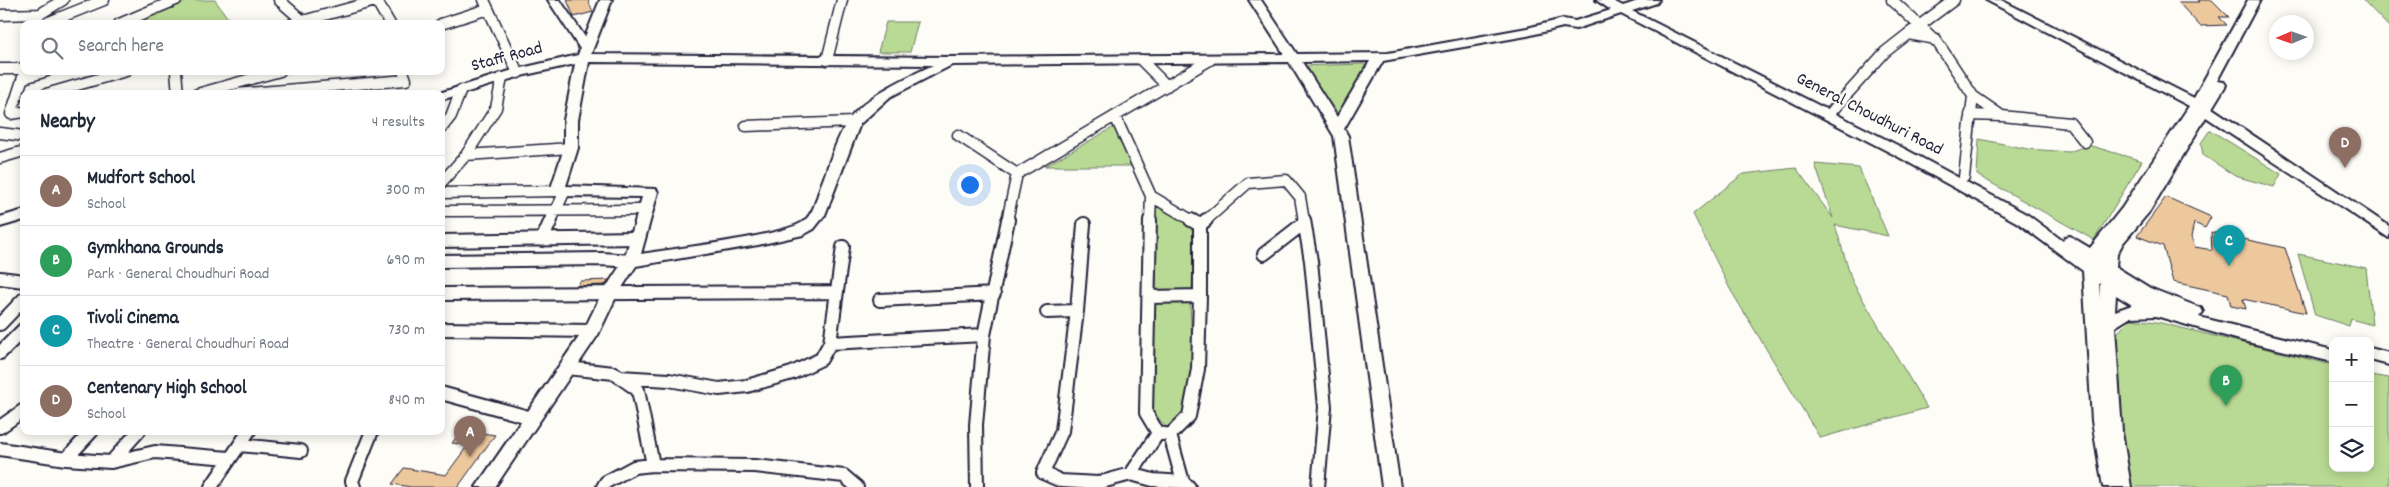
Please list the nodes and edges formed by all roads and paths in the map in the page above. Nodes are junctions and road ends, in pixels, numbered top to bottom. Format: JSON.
{"nodes":[{"id":1,"x":63,"y":0,"type":"edge"},
{"id":2,"x":104,"y":0,"type":"edge"},
{"id":3,"x":176,"y":0,"type":"edge"},
{"id":4,"x":279,"y":0,"type":"edge"},
{"id":5,"x":377,"y":0,"type":"edge"},
{"id":6,"x":554,"y":0,"type":"edge"},
{"id":7,"x":606,"y":0,"type":"edge"},
{"id":8,"x":842,"y":0,"type":"edge"},
{"id":9,"x":1255,"y":0,"type":"edge"},
{"id":10,"x":1653,"y":0,"type":"edge"},
{"id":11,"x":1892,"y":0,"type":"edge"},
{"id":12,"x":1954,"y":0,"type":"edge"},
{"id":13,"x":1992,"y":0,"type":"edge"},
{"id":14,"x":2254,"y":0,"type":"edge"},
{"id":15,"x":2265,"y":0,"type":"edge"},
{"id":16,"x":1619,"y":4,"type":"edge"},
{"id":17,"x":486,"y":5,"type":"edge"},
{"id":18,"x":0,"y":14,"type":"edge"},
{"id":19,"x":40,"y":14,"type":"junction"},
{"id":20,"x":38,"y":20,"type":"edge"},
{"id":21,"x":54,"y":20,"type":"edge"},
{"id":22,"x":128,"y":20,"type":"edge"},
{"id":23,"x":301,"y":20,"type":"edge"},
{"id":24,"x":306,"y":20,"type":"edge"},
{"id":25,"x":388,"y":20,"type":"edge"},
{"id":26,"x":445,"y":22,"type":"edge"},
{"id":27,"x":1923,"y":24,"type":"junction"},
{"id":28,"x":1908,"y":34,"type":"junction"},
{"id":29,"x":1936,"y":39,"type":"junction"},
{"id":30,"x":585,"y":53,"type":"junction"},
{"id":31,"x":1380,"y":57,"type":"junction"},
{"id":32,"x":1294,"y":59,"type":"junction"},
{"id":33,"x":826,"y":60,"type":"junction"},
{"id":34,"x":1141,"y":60,"type":"junction"},
{"id":35,"x":1210,"y":60,"type":"junction"},
{"id":36,"x":951,"y":61,"type":"junction"},
{"id":37,"x":0,"y":69,"type":"edge"},
{"id":38,"x":20,"y":72,"type":"edge"},
{"id":39,"x":518,"y":74,"type":"junction"},
{"id":40,"x":24,"y":75,"type":"edge"},
{"id":41,"x":112,"y":75,"type":"edge"},
{"id":42,"x":176,"y":75,"type":"edge"},
{"id":43,"x":265,"y":75,"type":"edge"},
{"id":44,"x":405,"y":75,"type":"edge"},
{"id":45,"x":502,"y":78,"type":"junction"},
{"id":46,"x":1167,"y":86,"type":"junction"},
{"id":47,"x":22,"y":90,"type":"edge"},
{"id":48,"x":60,"y":90,"type":"edge"},
{"id":49,"x":178,"y":90,"type":"edge"},
{"id":50,"x":211,"y":90,"type":"edge"},
{"id":51,"x":285,"y":90,"type":"edge"},
{"id":52,"x":461,"y":90,"type":"junction"},
{"id":53,"x":445,"y":95,"type":"edge"},
{"id":54,"x":1973,"y":96,"type":"junction"},
{"id":55,"x":20,"y":101,"type":"edge"},
{"id":56,"x":2201,"y":108,"type":"junction"},
{"id":57,"x":1833,"y":110,"type":"junction"},
{"id":58,"x":20,"y":113,"type":"edge"},
{"id":59,"x":11,"y":114,"type":"junction"},
{"id":60,"x":1970,"y":115,"type":"junction"},
{"id":61,"x":0,"y":116,"type":"edge"},
{"id":62,"x":1115,"y":116,"type":"junction"},
{"id":63,"x":2002,"y":116,"type":"junction"},
{"id":64,"x":854,"y":122,"type":"junction"},
{"id":65,"x":445,"y":124,"type":"edge"},
{"id":66,"x":746,"y":126,"type":"dead end"},
{"id":67,"x":1337,"y":129,"type":"junction"},
{"id":68,"x":1,"y":131,"type":"edge"},
{"id":69,"x":20,"y":135,"type":"edge"},
{"id":70,"x":958,"y":135,"type":"dead end"},
{"id":71,"x":2085,"y":142,"type":"dead end"},
{"id":72,"x":571,"y":148,"type":"junction"},
{"id":73,"x":20,"y":152,"type":"edge"},
{"id":74,"x":466,"y":155,"type":"junction"},
{"id":75,"x":0,"y":158,"type":"edge"},
{"id":76,"x":1017,"y":174,"type":"junction"},
{"id":77,"x":1964,"y":177,"type":"junction"},
{"id":78,"x":445,"y":179,"type":"edge"},
{"id":79,"x":561,"y":191,"type":"junction"},
{"id":80,"x":445,"y":192,"type":"edge"},
{"id":81,"x":1151,"y":196,"type":"junction"},
{"id":82,"x":645,"y":210,"type":"junction"},
{"id":83,"x":445,"y":211,"type":"edge"},
{"id":84,"x":555,"y":211,"type":"junction"},
{"id":85,"x":20,"y":216,"type":"edge"},
{"id":86,"x":0,"y":222,"type":"edge"},
{"id":87,"x":1304,"y":223,"type":"junction"},
{"id":88,"x":1084,"y":224,"type":"dead end"},
{"id":89,"x":1200,"y":225,"type":"junction"},
{"id":90,"x":2389,"y":232,"type":"edge"},
{"id":91,"x":638,"y":238,"type":"junction"},
{"id":92,"x":542,"y":240,"type":"junction"},
{"id":93,"x":445,"y":241,"type":"edge"},
{"id":94,"x":842,"y":246,"type":"dead end"},
{"id":95,"x":1264,"y":254,"type":"dead end"},
{"id":96,"x":2095,"y":256,"type":"junction"},
{"id":97,"x":445,"y":261,"type":"edge"},
{"id":98,"x":631,"y":261,"type":"junction"},
{"id":99,"x":2108,"y":274,"type":"junction"},
{"id":100,"x":0,"y":278,"type":"edge"},
{"id":101,"x":20,"y":280,"type":"edge"},
{"id":102,"x":837,"y":292,"type":"junction"},
{"id":103,"x":445,"y":294,"type":"edge"},
{"id":104,"x":994,"y":294,"type":"junction"},
{"id":105,"x":609,"y":295,"type":"junction"},
{"id":106,"x":1200,"y":296,"type":"junction"},
{"id":107,"x":1149,"y":297,"type":"junction"},
{"id":108,"x":880,"y":300,"type":"dead end"},
{"id":109,"x":2100,"y":300,"type":"junction"},
{"id":110,"x":20,"y":303,"type":"edge"},
{"id":111,"x":1077,"y":311,"type":"junction"},
{"id":112,"x":1047,"y":312,"type":"dead end"},
{"id":113,"x":2162,"y":312,"type":"junction"},
{"id":114,"x":0,"y":324,"type":"edge"},
{"id":115,"x":2107,"y":325,"type":"junction"},
{"id":116,"x":445,"y":329,"type":"edge"},
{"id":117,"x":592,"y":331,"type":"junction"},
{"id":118,"x":20,"y":333,"type":"edge"},
{"id":119,"x":984,"y":335,"type":"junction"},
{"id":120,"x":830,"y":343,"type":"junction"},
{"id":121,"x":2329,"y":344,"type":"edge"},
{"id":122,"x":0,"y":353,"type":"edge"},
{"id":123,"x":2329,"y":355,"type":"edge"},
{"id":124,"x":2374,"y":355,"type":"edge"},
{"id":125,"x":2389,"y":359,"type":"edge"},
{"id":126,"x":2374,"y":366,"type":"edge"},
{"id":127,"x":567,"y":368,"type":"junction"},
{"id":128,"x":2389,"y":369,"type":"edge"},
{"id":129,"x":620,"y":377,"type":"junction"},
{"id":130,"x":445,"y":394,"type":"edge"},
{"id":131,"x":20,"y":413,"type":"edge"},
{"id":132,"x":532,"y":418,"type":"junction"},
{"id":133,"x":0,"y":427,"type":"edge"},
{"id":134,"x":1164,"y":434,"type":"junction"},
{"id":135,"x":88,"y":435,"type":"edge"},
{"id":136,"x":135,"y":435,"type":"edge"},
{"id":137,"x":246,"y":435,"type":"edge"},
{"id":138,"x":370,"y":435,"type":"edge"},
{"id":139,"x":240,"y":444,"type":"junction"},
{"id":140,"x":0,"y":449,"type":"edge"},
{"id":141,"x":301,"y":451,"type":"dead end"},
{"id":142,"x":66,"y":458,"type":"junction"},
{"id":143,"x":229,"y":458,"type":"junction"},
{"id":144,"x":111,"y":462,"type":"junction"},
{"id":145,"x":653,"y":465,"type":"junction"},
{"id":146,"x":1130,"y":474,"type":"junction"},
{"id":147,"x":1186,"y":484,"type":"edge"},
{"id":148,"x":211,"y":487,"type":"edge"},
{"id":149,"x":354,"y":487,"type":"edge"},
{"id":150,"x":485,"y":487,"type":"edge"},
{"id":151,"x":603,"y":487,"type":"edge"},
{"id":152,"x":857,"y":487,"type":"edge"},
{"id":153,"x":977,"y":487,"type":"edge"},
{"id":154,"x":1318,"y":487,"type":"edge"},
{"id":155,"x":1392,"y":487,"type":"edge"},
{"id":156,"x":2112,"y":487,"type":"edge"},
{"id":157,"x":2122,"y":487,"type":"edge"}],
"edges":[{"from":1,"to":19,"type":"street"},
{"from":2,"to":21,"type":"street"},
{"from":3,"to":22,"type":"street"},
{"from":4,"to":23,"type":"street"},
{"from":5,"to":24,"type":"street"},
{"from":5,"to":25,"type":"street"},
{"from":6,"to":30,"type":"main road"},
{"from":7,"to":30,"type":"main road"},
{"from":8,"to":33,"type":"street"},
{"from":9,"to":32,"type":"main road"},
{"from":10,"to":16,"type":"main road","name":"Staff Road"},
{"from":11,"to":27,"type":"street"},
{"from":12,"to":27,"type":"street"},
{"from":13,"to":56,"type":"main road"},
{"from":14,"to":56,"type":"main road"},
{"from":15,"to":56,"type":"main road"},
{"from":16,"to":31,"type":"main road","name":"Staff Road"},
{"from":16,"to":57,"type":"main road"},
{"from":16,"to":96,"type":"main road","name":"General Choudhuri Road"},
{"from":17,"to":26,"type":"street"},
{"from":17,"to":39,"type":"street"},
{"from":18,"to":19,"type":"street"},
{"from":19,"to":20,"type":"street"},
{"from":27,"to":28,"type":"street"},
{"from":27,"to":29,"type":"street"},
{"from":28,"to":29,"type":"street"},
{"from":28,"to":57,"type":"street"},
{"from":29,"to":54,"type":"street"},
{"from":30,"to":33,"type":"main road","name":"Staff Road"},
{"from":30,"to":39,"type":"main road","name":"Staff Road"},
{"from":30,"to":72,"type":"main road"},
{"from":31,"to":32,"type":"main road","name":"Staff Road"},
{"from":31,"to":67,"type":"main road"},
{"from":32,"to":35,"type":"main road","name":"Staff Road"},
{"from":32,"to":67,"type":"main road"},
{"from":33,"to":36,"type":"main road","name":"Staff Road"},
{"from":34,"to":35,"type":"main road","name":"Staff Road"},
{"from":34,"to":36,"type":"main road","name":"Staff Road"},
{"from":34,"to":46,"type":"street"},
{"from":35,"to":46,"type":"street"},
{"from":36,"to":64,"type":"main road"},
{"from":37,"to":38,"type":"street"},
{"from":39,"to":45,"type":"main road","name":"Staff Road"},
{"from":40,"to":47,"type":"street"},
{"from":41,"to":48,"type":"street"},
{"from":42,"to":49,"type":"street"},
{"from":43,"to":50,"type":"street"},
{"from":44,"to":51,"type":"street"},
{"from":45,"to":52,"type":"main road","name":"Staff Road"},
{"from":45,"to":74,"type":"street"},
{"from":46,"to":62,"type":"street"},
{"from":52,"to":53,"type":"main road","name":"Staff Road"},
{"from":52,"to":65,"type":"street"},
{"from":54,"to":60,"type":"street"},
{"from":54,"to":63,"type":"street"},
{"from":55,"to":59,"type":"street"},
{"from":56,"to":90,"type":"main road"},
{"from":56,"to":96,"type":"main road"},
{"from":56,"to":99,"type":"main road"},
{"from":57,"to":77,"type":"main road"},
{"from":58,"to":59,"type":"street"},
{"from":59,"to":61,"type":"street"},
{"from":59,"to":68,"type":"street"},
{"from":60,"to":63,"type":"street"},
{"from":60,"to":77,"type":"street"},
{"from":62,"to":76,"type":"street"},
{"from":62,"to":81,"type":"street"},
{"from":63,"to":71,"type":"street"},
{"from":64,"to":66,"type":"street"},
{"from":64,"to":98,"type":"main road"},
{"from":67,"to":155,"type":"main road"},
{"from":68,"to":69,"type":"street"},
{"from":70,"to":76,"type":"street"},
{"from":72,"to":74,"type":"street"},
{"from":72,"to":79,"type":"main road"},
{"from":73,"to":75,"type":"street"},
{"from":74,"to":78,"type":"street"},
{"from":76,"to":104,"type":"street"},
{"from":77,"to":96,"type":"main road"},
{"from":79,"to":80,"type":"street"},
{"from":79,"to":82,"type":"main road"},
{"from":79,"to":84,"type":"street"},
{"from":81,"to":89,"type":"street"},
{"from":81,"to":107,"type":"street"},
{"from":82,"to":84,"type":"street"},
{"from":82,"to":91,"type":"main road"},
{"from":83,"to":84,"type":"street"},
{"from":84,"to":92,"type":"street"},
{"from":85,"to":86,"type":"main road"},
{"from":87,"to":89,"type":"street"},
{"from":87,"to":95,"type":"street"},
{"from":87,"to":154,"type":"street"},
{"from":88,"to":111,"type":"street"},
{"from":89,"to":106,"type":"street"},
{"from":91,"to":92,"type":"street"},
{"from":91,"to":98,"type":"main road"},
{"from":92,"to":93,"type":"street"},
{"from":94,"to":102,"type":"street"},
{"from":96,"to":99,"type":"main road","name":"General Choudhuri Road"},
{"from":96,"to":109,"type":"main road"},
{"from":97,"to":98,"type":"street"},
{"from":98,"to":105,"type":"main road"},
{"from":99,"to":109,"type":"main road"},
{"from":99,"to":113,"type":"main road"},
{"from":99,"to":121,"type":"main road"},
{"from":100,"to":101,"type":"street"},
{"from":102,"to":105,"type":"street"},
{"from":102,"to":120,"type":"street"},
{"from":103,"to":105,"type":"street"},
{"from":104,"to":108,"type":"street"},
{"from":104,"to":119,"type":"street"},
{"from":105,"to":117,"type":"main road"},
{"from":106,"to":107,"type":"street"},
{"from":106,"to":134,"type":"street"},
{"from":107,"to":134,"type":"street"},
{"from":109,"to":115,"type":"main road"},
{"from":109,"to":156,"type":"main road"},
{"from":110,"to":114,"type":"street"},
{"from":111,"to":112,"type":"street"},
{"from":111,"to":146,"type":"street"},
{"from":113,"to":115,"type":"main road"},
{"from":113,"to":123,"type":"main road"},
{"from":115,"to":157,"type":"main road"},
{"from":116,"to":117,"type":"street"},
{"from":117,"to":127,"type":"main road"},
{"from":118,"to":122,"type":"street"},
{"from":119,"to":120,"type":"street"},
{"from":119,"to":153,"type":"street"},
{"from":120,"to":129,"type":"street"},
{"from":124,"to":125,"type":"main road"},
{"from":126,"to":128,"type":"main road"},
{"from":127,"to":129,"type":"street"},
{"from":127,"to":132,"type":"main road"},
{"from":129,"to":145,"type":"street"},
{"from":130,"to":132,"type":"street"},
{"from":131,"to":133,"type":"street"},
{"from":132,"to":150,"type":"main road"},
{"from":134,"to":146,"type":"street"},
{"from":134,"to":147,"type":"street"},
{"from":135,"to":142,"type":"street"},
{"from":136,"to":144,"type":"street"},
{"from":137,"to":139,"type":"street"},
{"from":138,"to":149,"type":"street"},
{"from":139,"to":141,"type":"street"},
{"from":139,"to":143,"type":"street"},
{"from":140,"to":142,"type":"street"},
{"from":142,"to":144,"type":"street"},
{"from":143,"to":144,"type":"street"},
{"from":143,"to":148,"type":"street"},
{"from":145,"to":151,"type":"street"},
{"from":145,"to":152,"type":"street"},
{"from":146,"to":147,"type":"street"}]}
